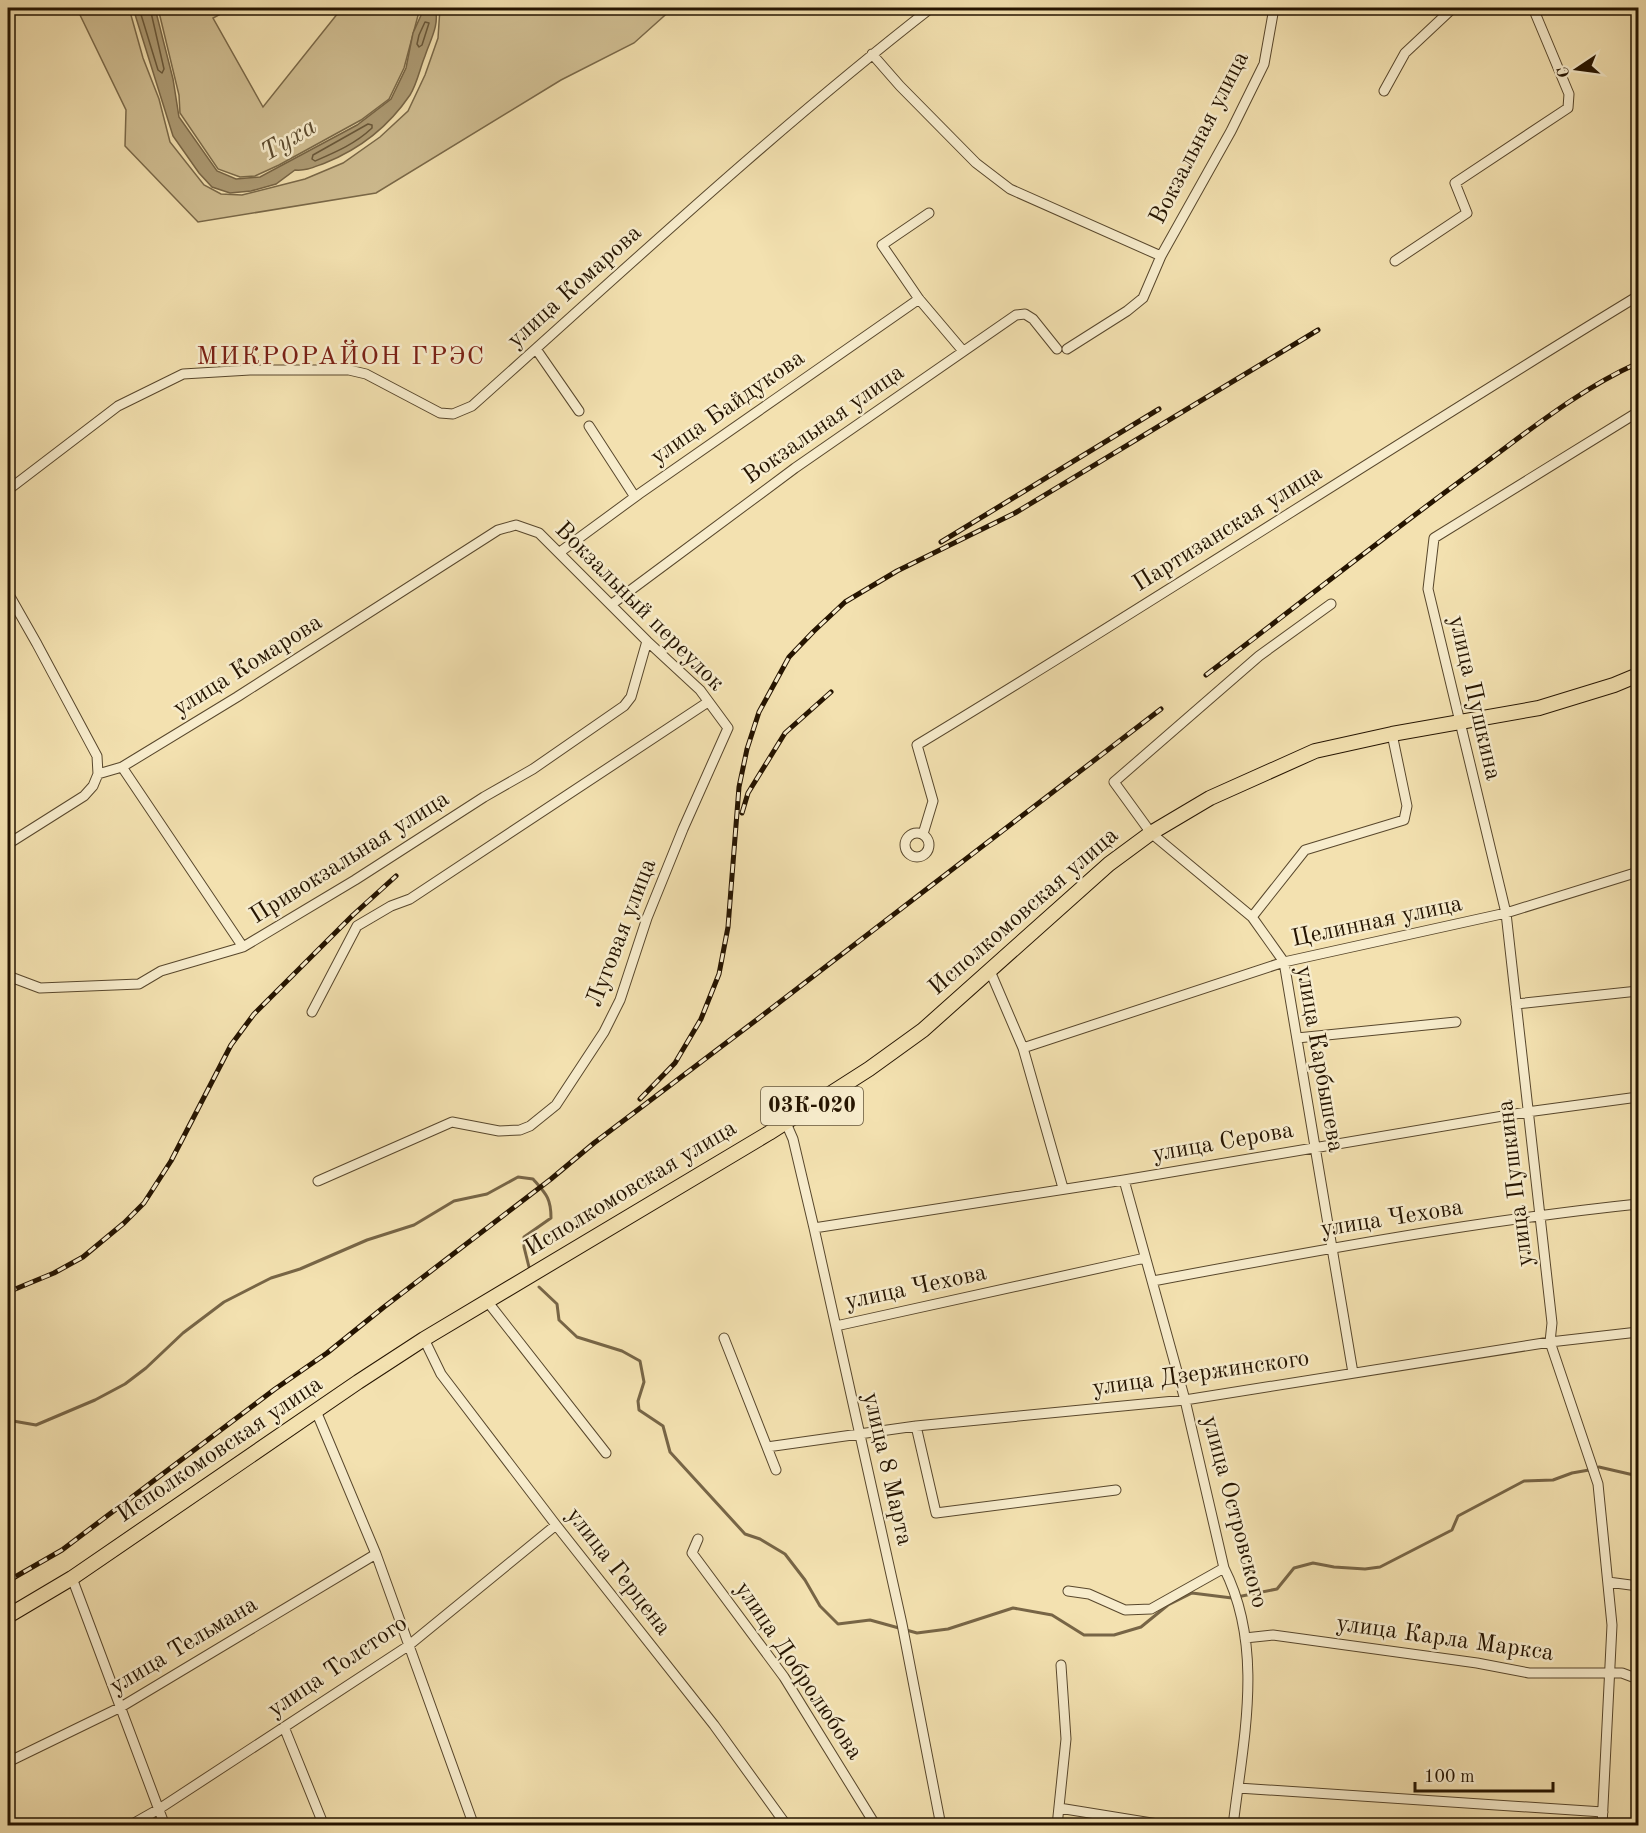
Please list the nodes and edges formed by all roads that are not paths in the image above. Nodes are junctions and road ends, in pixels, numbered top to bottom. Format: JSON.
{"nodes":[{"id":1,"x":931,"y":8,"type":"edge"},
{"id":2,"x":1274,"y":8,"type":"edge"},
{"id":3,"x":1453,"y":8,"type":"edge"},
{"id":4,"x":1533,"y":8,"type":"edge"},
{"id":5,"x":872,"y":54,"type":"junction"},
{"id":6,"x":1384,"y":91,"type":"dead end"},
{"id":7,"x":929,"y":213,"type":"dead end"},
{"id":8,"x":1161,"y":255,"type":"junction"},
{"id":9,"x":1395,"y":261,"type":"dead end"},
{"id":10,"x":1638,"y":296,"type":"edge"},
{"id":11,"x":919,"y":299,"type":"junction"},
{"id":12,"x":536,"y":350,"type":"junction"},
{"id":13,"x":963,"y":351,"type":"junction"},
{"id":14,"x":579,"y":411,"type":"dead end"},
{"id":15,"x":1638,"y":412,"type":"edge"},
{"id":16,"x":589,"y":426,"type":"dead end"},
{"id":17,"x":8,"y":490,"type":"edge"},
{"id":18,"x":635,"y":496,"type":"junction"},
{"id":19,"x":516,"y":525,"type":"joint"},
{"id":20,"x":560,"y":552,"type":"junction"},
{"id":21,"x":8,"y":593,"type":"edge"},
{"id":22,"x":612,"y":604,"type":"junction"},
{"id":23,"x":1331,"y":604,"type":"dead end"},
{"id":24,"x":647,"y":641,"type":"junction"},
{"id":25,"x":1638,"y":675,"type":"edge"},
{"id":26,"x":708,"y":702,"type":"junction"},
{"id":27,"x":1459,"y":721,"type":"junction"},
{"id":28,"x":728,"y":728,"type":"joint"},
{"id":29,"x":1392,"y":734,"type":"junction"},
{"id":30,"x":122,"y":767,"type":"junction"},
{"id":31,"x":98,"y":774,"type":"junction"},
{"id":32,"x":1151,"y":832,"type":"junction"},
{"id":33,"x":923,"y":834,"type":"dead end"},
{"id":34,"x":8,"y":843,"type":"edge"},
{"id":35,"x":1638,"y":872,"type":"edge"},
{"id":36,"x":1506,"y":913,"type":"junction"},
{"id":37,"x":1252,"y":917,"type":"junction"},
{"id":38,"x":243,"y":947,"type":"junction"},
{"id":39,"x":1284,"y":962,"type":"junction"},
{"id":40,"x":990,"y":971,"type":"junction"},
{"id":41,"x":8,"y":976,"type":"edge"},
{"id":42,"x":1638,"y":991,"type":"edge"},
{"id":43,"x":1516,"y":1004,"type":"junction"},
{"id":44,"x":312,"y":1012,"type":"dead end"},
{"id":45,"x":1456,"y":1022,"type":"dead end"},
{"id":46,"x":1297,"y":1038,"type":"junction"},
{"id":47,"x":1023,"y":1048,"type":"junction"},
{"id":48,"x":1638,"y":1097,"type":"edge"},
{"id":49,"x":1527,"y":1112,"type":"junction"},
{"id":50,"x":786,"y":1123,"type":"junction"},
{"id":51,"x":1316,"y":1147,"type":"junction"},
{"id":52,"x":318,"y":1180,"type":"dead end"},
{"id":53,"x":1124,"y":1180,"type":"junction"},
{"id":54,"x":1063,"y":1188,"type":"junction"},
{"id":55,"x":1638,"y":1204,"type":"edge"},
{"id":56,"x":1540,"y":1214,"type":"junction"},
{"id":57,"x":814,"y":1228,"type":"junction"},
{"id":58,"x":1333,"y":1248,"type":"junction"},
{"id":59,"x":1145,"y":1258,"type":"junction"},
{"id":60,"x":1153,"y":1281,"type":"junction"},
{"id":61,"x":487,"y":1300,"type":"junction"},
{"id":62,"x":836,"y":1326,"type":"junction"},
{"id":63,"x":1638,"y":1332,"type":"edge"},
{"id":64,"x":724,"y":1338,"type":"dead end"},
{"id":65,"x":424,"y":1339,"type":"junction"},
{"id":66,"x":1550,"y":1342,"type":"junction"},
{"id":67,"x":1353,"y":1373,"type":"junction"},
{"id":68,"x":1185,"y":1400,"type":"junction"},
{"id":69,"x":316,"y":1411,"type":"junction"},
{"id":70,"x":916,"y":1426,"type":"junction"},
{"id":71,"x":859,"y":1434,"type":"junction"},
{"id":72,"x":767,"y":1447,"type":"junction"},
{"id":73,"x":606,"y":1453,"type":"dead end"},
{"id":74,"x":776,"y":1470,"type":"dead end"},
{"id":75,"x":1116,"y":1490,"type":"dead end"},
{"id":76,"x":556,"y":1525,"type":"junction"},
{"id":77,"x":699,"y":1539,"type":"dead end"},
{"id":78,"x":376,"y":1554,"type":"junction"},
{"id":79,"x":1224,"y":1568,"type":"junction"},
{"id":80,"x":72,"y":1578,"type":"junction"},
{"id":81,"x":1608,"y":1582,"type":"junction"},
{"id":82,"x":1638,"y":1586,"type":"edge"},
{"id":83,"x":1068,"y":1591,"type":"dead end"},
{"id":84,"x":8,"y":1616,"type":"edge"},
{"id":85,"x":1245,"y":1638,"type":"junction"},
{"id":86,"x":408,"y":1646,"type":"junction"},
{"id":87,"x":1061,"y":1665,"type":"dead end"},
{"id":88,"x":1610,"y":1673,"type":"junction"},
{"id":89,"x":1638,"y":1679,"type":"edge"},
{"id":90,"x":122,"y":1707,"type":"junction"},
{"id":91,"x":284,"y":1727,"type":"junction"},
{"id":92,"x":8,"y":1762,"type":"edge"},
{"id":93,"x":1238,"y":1788,"type":"junction"},
{"id":94,"x":1059,"y":1808,"type":"junction"},
{"id":95,"x":159,"y":1809,"type":"junction"},
{"id":96,"x":1603,"y":1812,"type":"junction"},
{"id":97,"x":129,"y":1826,"type":"edge"},
{"id":98,"x":165,"y":1826,"type":"edge"},
{"id":99,"x":324,"y":1826,"type":"edge"},
{"id":100,"x":474,"y":1826,"type":"edge"},
{"id":101,"x":787,"y":1826,"type":"edge"},
{"id":102,"x":876,"y":1826,"type":"edge"},
{"id":103,"x":941,"y":1826,"type":"edge"},
{"id":104,"x":1057,"y":1826,"type":"edge"},
{"id":105,"x":1170,"y":1826,"type":"edge"},
{"id":106,"x":1233,"y":1826,"type":"edge"},
{"id":107,"x":1602,"y":1826,"type":"edge"}],
"edges":[{"from":1,"to":5,"type":"street","name":"улица Комарова"},
{"from":2,"to":8,"type":"street","name":"Вокзальная улица"},
{"from":3,"to":6,"type":"street"},
{"from":4,"to":9,"type":"street"},
{"from":5,"to":8,"type":"street"},
{"from":5,"to":12,"type":"street","name":"улица Комарова"},
{"from":7,"to":11,"type":"street"},
{"from":8,"to":13,"type":"street","name":"Вокзальная улица"},
{"from":10,"to":33,"type":"street","name":"Партизанская улица"},
{"from":11,"to":13,"type":"street"},
{"from":11,"to":18,"type":"street","name":"улица Байдукова"},
{"from":12,"to":14,"type":"street"},
{"from":12,"to":17,"type":"street","name":"улица Комарова"},
{"from":13,"to":22,"type":"street","name":"Вокзальная улица"},
{"from":15,"to":27,"type":"street","name":"улица Пушкина"},
{"from":16,"to":18,"type":"street"},
{"from":18,"to":20,"type":"street","name":"улица Байдукова"},
{"from":19,"to":20,"type":"street","name":"Вокзальный переулок"},
{"from":19,"to":30,"type":"street","name":"улица Комарова"},
{"from":20,"to":22,"type":"street","name":"Вокзальный переулок"},
{"from":21,"to":31,"type":"street"},
{"from":22,"to":24,"type":"street","name":"Вокзальный переулок"},
{"from":23,"to":32,"type":"street","name":"улица Карбышева"},
{"from":24,"to":26,"type":"street","name":"Вокзальный переулок"},
{"from":24,"to":38,"type":"street","name":"Привокзальная улица"},
{"from":25,"to":27,"type":"main road","name":"Исполкомовская улица","number":"03К-020"},
{"from":26,"to":28,"type":"street","name":"Вокзальный переулок"},
{"from":26,"to":44,"type":"street"},
{"from":27,"to":29,"type":"main road","name":"Исполкомовская улица","number":"03К-020"},
{"from":27,"to":36,"type":"street","name":"улица Пушкина"},
{"from":28,"to":52,"type":"street","name":"Луговая улица"},
{"from":29,"to":32,"type":"main road","name":"Исполкомовская улица","number":"03К-020"},
{"from":29,"to":37,"type":"street"},
{"from":30,"to":31,"type":"street","name":"улица Комарова"},
{"from":30,"to":38,"type":"street"},
{"from":31,"to":34,"type":"street"},
{"from":32,"to":37,"type":"street","name":"улица Карбышева"},
{"from":32,"to":40,"type":"main road","name":"Исполкомовская улица","number":"03К-020"},
{"from":35,"to":36,"type":"street","name":"Целинная улица"},
{"from":36,"to":39,"type":"street","name":"Целинная улица"},
{"from":36,"to":43,"type":"street","name":"улица Пушкина"},
{"from":37,"to":39,"type":"street","name":"улица Карбышева"},
{"from":38,"to":41,"type":"street","name":"Привокзальная улица"},
{"from":39,"to":46,"type":"street","name":"улица Карбышева"},
{"from":39,"to":47,"type":"street","name":"Целинная улица"},
{"from":40,"to":47,"type":"street"},
{"from":40,"to":50,"type":"main road","name":"Исполкомовская улица","number":"03К-020"},
{"from":42,"to":43,"type":"street"},
{"from":43,"to":49,"type":"street","name":"улица Пушкина"},
{"from":45,"to":46,"type":"street"},
{"from":46,"to":51,"type":"street","name":"улица Карбышева"},
{"from":47,"to":54,"type":"street"},
{"from":48,"to":49,"type":"street","name":"улица Серова"},
{"from":49,"to":51,"type":"street","name":"улица Серова"},
{"from":49,"to":56,"type":"street","name":"улица Пушкина"},
{"from":50,"to":57,"type":"street","name":"улица 8 Марта"},
{"from":50,"to":61,"type":"main road","name":"Исполкомовская улица","number":"03К-020"},
{"from":51,"to":53,"type":"street","name":"улица Серова"},
{"from":51,"to":58,"type":"street","name":"улица Карбышева"},
{"from":53,"to":54,"type":"street","name":"улица Серова"},
{"from":53,"to":59,"type":"street","name":"улица Островского"},
{"from":54,"to":57,"type":"street","name":"улица Серова"},
{"from":55,"to":56,"type":"street","name":"улица Чехова"},
{"from":56,"to":58,"type":"street","name":"улица Чехова"},
{"from":56,"to":66,"type":"street","name":"улица Пушкина"},
{"from":57,"to":62,"type":"street","name":"улица 8 Марта"},
{"from":58,"to":60,"type":"street","name":"улица Чехова"},
{"from":58,"to":67,"type":"street","name":"улица Карбышева"},
{"from":59,"to":60,"type":"street","name":"улица Островского"},
{"from":59,"to":62,"type":"street","name":"улица Чехова"},
{"from":60,"to":68,"type":"street","name":"улица Островского"},
{"from":61,"to":65,"type":"main road","name":"Исполкомовская улица","number":"03К-020"},
{"from":61,"to":73,"type":"street"},
{"from":62,"to":71,"type":"street","name":"улица 8 Марта"},
{"from":63,"to":66,"type":"street","name":"улица Дзержинского"},
{"from":64,"to":72,"type":"street"},
{"from":65,"to":69,"type":"main road","name":"Исполкомовская улица","number":"03К-020"},
{"from":65,"to":76,"type":"street","name":"улица Герцена"},
{"from":66,"to":67,"type":"street","name":"улица Дзержинского"},
{"from":66,"to":81,"type":"street","name":"улица Пушкина"},
{"from":67,"to":68,"type":"street","name":"улица Дзержинского"},
{"from":68,"to":70,"type":"street","name":"улица Дзержинского"},
{"from":68,"to":79,"type":"street","name":"улица Островского"},
{"from":69,"to":78,"type":"street"},
{"from":69,"to":80,"type":"main road","name":"Исполкомовская улица","number":"03К-020"},
{"from":70,"to":71,"type":"street","name":"улица Дзержинского"},
{"from":70,"to":75,"type":"street"},
{"from":71,"to":72,"type":"street","name":"улица Дзержинского"},
{"from":71,"to":103,"type":"street","name":"улица 8 Марта"},
{"from":72,"to":74,"type":"street"},
{"from":76,"to":86,"type":"street","name":"улица Толстого"},
{"from":76,"to":101,"type":"street","name":"улица Герцена"},
{"from":77,"to":102,"type":"street","name":"улица Добролюбова"},
{"from":78,"to":86,"type":"street"},
{"from":78,"to":90,"type":"street","name":"улица Тельмана"},
{"from":79,"to":83,"type":"street"},
{"from":79,"to":85,"type":"street","name":"улица Островского"},
{"from":80,"to":84,"type":"main road","name":"Исполкомовская улица","number":"03К-020"},
{"from":80,"to":90,"type":"street"},
{"from":81,"to":82,"type":"street"},
{"from":81,"to":88,"type":"street","name":"улица Пушкина"},
{"from":85,"to":88,"type":"street","name":"улица Карла Маркса"},
{"from":85,"to":93,"type":"street","name":"улица Островского"},
{"from":86,"to":91,"type":"street","name":"улица Толстого"},
{"from":86,"to":100,"type":"street"},
{"from":87,"to":94,"type":"street"},
{"from":88,"to":89,"type":"street","name":"улица Карла Маркса"},
{"from":88,"to":96,"type":"street","name":"улица Пушкина"},
{"from":90,"to":92,"type":"street","name":"улица Тельмана"},
{"from":90,"to":95,"type":"street"},
{"from":91,"to":95,"type":"street","name":"улица Толстого"},
{"from":91,"to":99,"type":"street"},
{"from":93,"to":96,"type":"street"},
{"from":93,"to":106,"type":"street","name":"улица Островского"},
{"from":94,"to":104,"type":"street"},
{"from":94,"to":105,"type":"street"},
{"from":95,"to":97,"type":"street","name":"улица Толстого"},
{"from":95,"to":98,"type":"street"},
{"from":96,"to":107,"type":"street","name":"улица Пушкина"}]}
